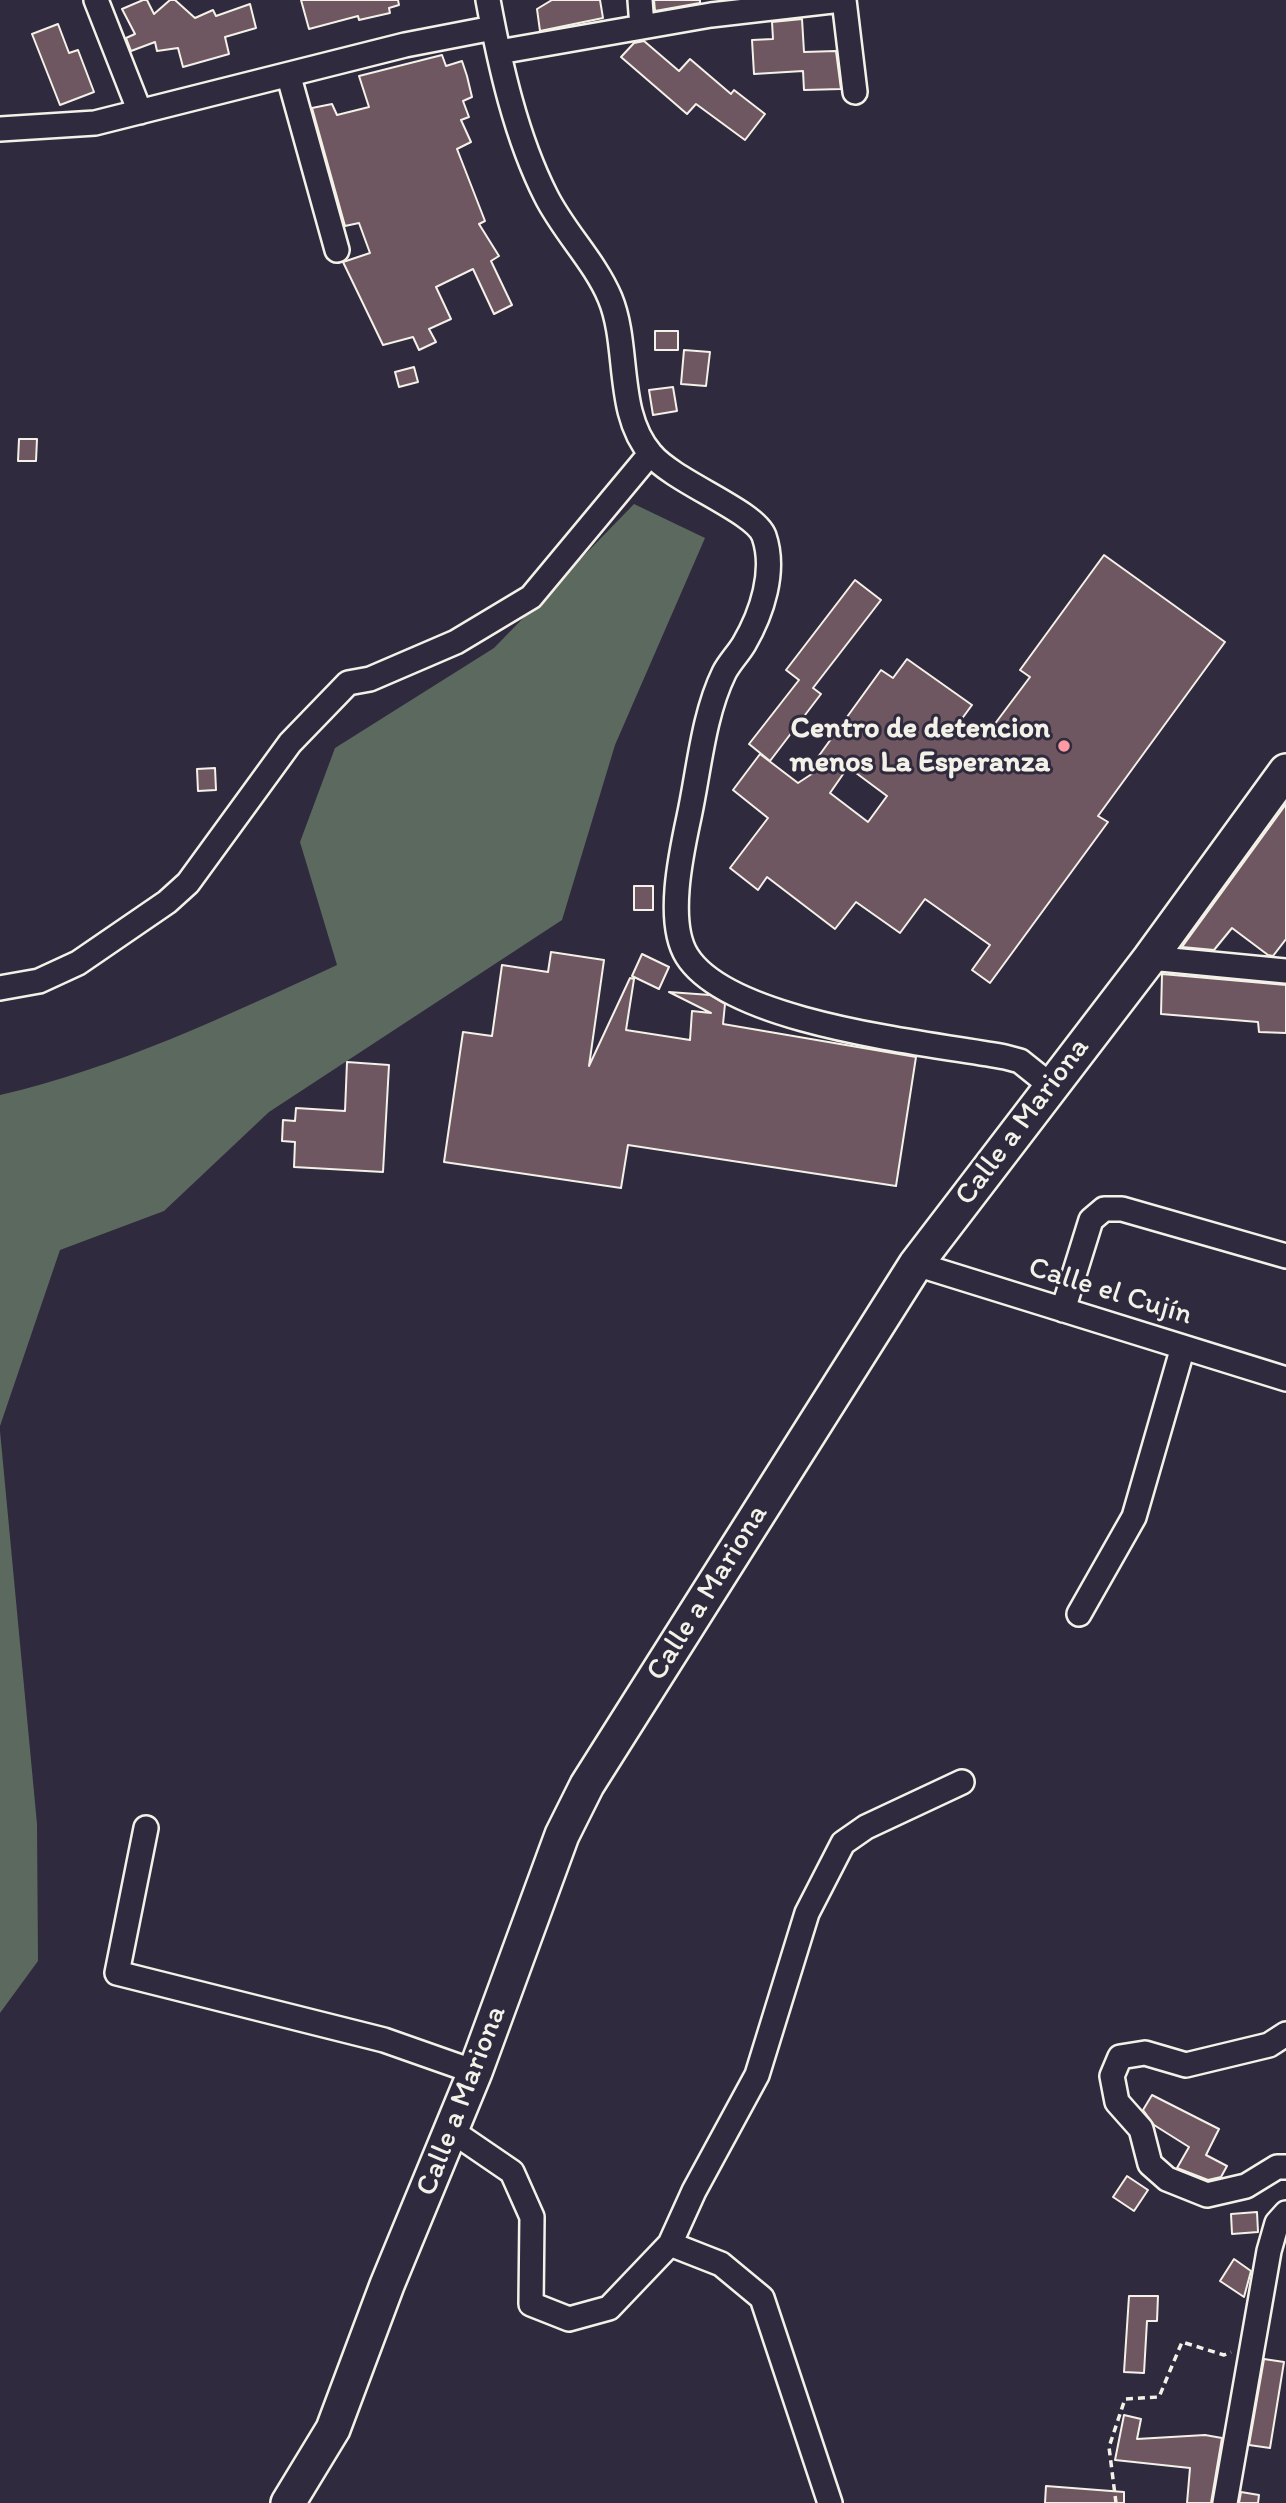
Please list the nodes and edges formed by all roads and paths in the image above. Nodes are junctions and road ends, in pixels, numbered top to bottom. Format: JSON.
{"nodes":[{"id":1,"x":96,"y":0,"type":"edge"},
{"id":2,"x":488,"y":0,"type":"edge"},
{"id":3,"x":640,"y":0,"type":"edge"},
{"id":4,"x":843,"y":0,"type":"edge"},
{"id":5,"x":642,"y":27,"type":"junction"},
{"id":6,"x":493,"y":28,"type":"junction"},
{"id":7,"x":499,"y":52,"type":"junction"},
{"id":8,"x":289,"y":77,"type":"junction"},
{"id":9,"x":855,"y":92,"type":"dead end"},
{"id":10,"x":140,"y":113,"type":"junction"},
{"id":11,"x":0,"y":129,"type":"edge"},
{"id":12,"x":337,"y":250,"type":"dead end"},
{"id":13,"x":650,"y":454,"type":"junction"},
{"id":14,"x":1286,"y":771,"type":"edge"},
{"id":15,"x":1150,"y":958,"type":"junction"},
{"id":16,"x":1284,"y":968,"type":"edge"},
{"id":17,"x":0,"y":988,"type":"edge"},
{"id":18,"x":1050,"y":1085,"type":"junction"},
{"id":19,"x":1286,"y":1256,"type":"edge"},
{"id":20,"x":916,"y":1264,"type":"junction"},
{"id":21,"x":1063,"y":1310,"type":"junction"},
{"id":22,"x":1183,"y":1347,"type":"junction"},
{"id":23,"x":1286,"y":1379,"type":"edge"},
{"id":24,"x":1079,"y":1614,"type":"dead end"},
{"id":25,"x":962,"y":1782,"type":"dead end"},
{"id":26,"x":146,"y":1828,"type":"dead end"},
{"id":27,"x":1286,"y":2034,"type":"edge"},
{"id":28,"x":475,"y":2072,"type":"junction"},
{"id":29,"x":452,"y":2131,"type":"junction"},
{"id":30,"x":1286,"y":2167,"type":"edge"},
{"id":31,"x":1286,"y":2213,"type":"edge"},
{"id":32,"x":670,"y":2244,"type":"junction"},
{"id":33,"x":1253,"y":2349,"type":"junction"},
{"id":34,"x":288,"y":2503,"type":"edge"},
{"id":35,"x":830,"y":2503,"type":"edge"},
{"id":36,"x":1116,"y":2503,"type":"edge"},
{"id":37,"x":1226,"y":2503,"type":"edge"}],
"edges":[{"from":1,"to":10,"type":"street"},
{"from":2,"to":6,"type":"street"},
{"from":3,"to":5,"type":"street"},
{"from":4,"to":5,"type":"street"},
{"from":4,"to":9,"type":"street"},
{"from":5,"to":7,"type":"street"},
{"from":6,"to":7,"type":"street"},
{"from":6,"to":8,"type":"street"},
{"from":7,"to":13,"type":"street"},
{"from":8,"to":10,"type":"street"},
{"from":8,"to":12,"type":"street"},
{"from":10,"to":11,"type":"street"},
{"from":13,"to":17,"type":"street"},
{"from":13,"to":18,"type":"street"},
{"from":14,"to":15,"type":"main road","name":"Calle a Mariona"},
{"from":15,"to":16,"type":"street"},
{"from":15,"to":18,"type":"main road","name":"Calle a Mariona"},
{"from":18,"to":20,"type":"main road","name":"Calle a Mariona"},
{"from":19,"to":21,"type":"street"},
{"from":20,"to":21,"type":"street","name":"Calle el Cujín"},
{"from":20,"to":28,"type":"main road","name":"Calle a Mariona"},
{"from":21,"to":22,"type":"street","name":"Calle el Cujín"},
{"from":22,"to":23,"type":"street","name":"Calle el Cujín"},
{"from":22,"to":24,"type":"street"},
{"from":25,"to":32,"type":"street"},
{"from":26,"to":28,"type":"street"},
{"from":27,"to":30,"type":"street"},
{"from":28,"to":29,"type":"main road","name":"Calle a Mariona"},
{"from":29,"to":32,"type":"street"},
{"from":29,"to":34,"type":"main road","name":"Calle a Mariona"},
{"from":31,"to":33,"type":"street"},
{"from":32,"to":35,"type":"street"},
{"from":33,"to":36,"type":"path"},
{"from":33,"to":37,"type":"street"}]}
